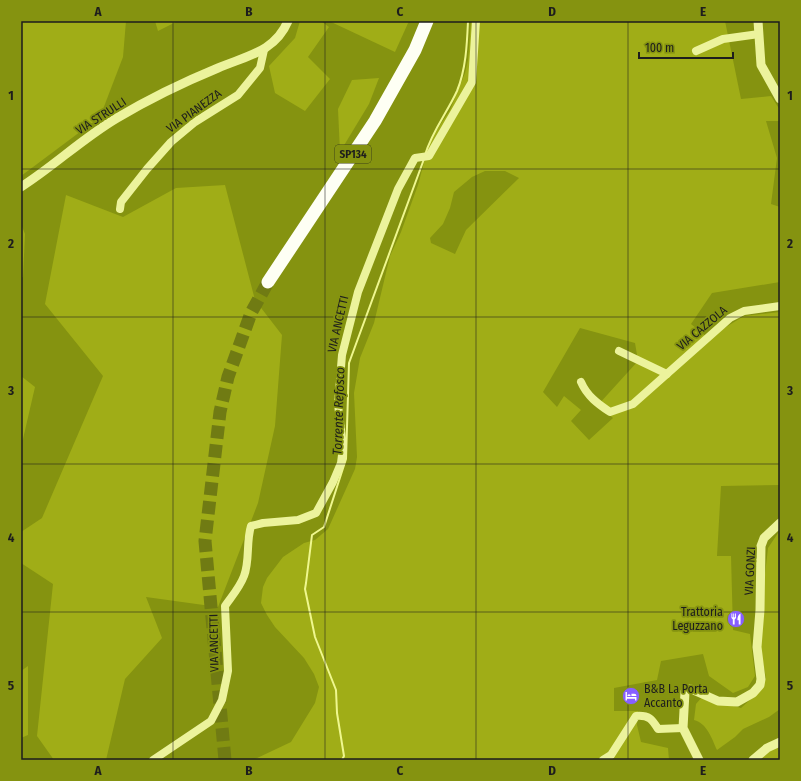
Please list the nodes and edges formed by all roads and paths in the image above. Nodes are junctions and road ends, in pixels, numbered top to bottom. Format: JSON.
{"nodes":[{"id":1,"x":288,"y":21,"type":"edge"},
{"id":2,"x":427,"y":21,"type":"edge"},
{"id":3,"x":476,"y":21,"type":"edge"},
{"id":4,"x":758,"y":21,"type":"edge"},
{"id":5,"x":759,"y":34,"type":"junction"},
{"id":6,"x":264,"y":50,"type":"junction"},
{"id":7,"x":696,"y":51,"type":"dead end"},
{"id":8,"x":200,"y":75,"type":"joint"},
{"id":9,"x":780,"y":99,"type":"edge"},
{"id":10,"x":21,"y":187,"type":"edge"},
{"id":11,"x":120,"y":209,"type":"dead end"},
{"id":12,"x":268,"y":282,"type":"tunnel mouth"},
{"id":13,"x":780,"y":306,"type":"edge"},
{"id":14,"x":619,"y":351,"type":"dead end"},
{"id":15,"x":667,"y":374,"type":"junction"},
{"id":16,"x":581,"y":382,"type":"dead end"},
{"id":17,"x":780,"y":523,"type":"edge"},
{"id":18,"x":683,"y":728,"type":"junction"},
{"id":19,"x":780,"y":742,"type":"edge"},
{"id":20,"x":153,"y":760,"type":"edge"},
{"id":21,"x":603,"y":760,"type":"edge"},
{"id":22,"x":699,"y":760,"type":"edge"},
{"id":23,"x":753,"y":760,"type":"edge"}],
"edges":[{"from":1,"to":6,"type":"street","name":"VIA PIANEZZA"},
{"from":2,"to":12,"type":"highway","number":"SP134"},
{"from":3,"to":20,"type":"street","name":"VIA ANCETTI"},
{"from":4,"to":5,"type":"street"},
{"from":5,"to":7,"type":"street"},
{"from":5,"to":9,"type":"street"},
{"from":6,"to":8,"type":"street","name":"VIA PIANEZZA"},
{"from":6,"to":11,"type":"street","name":"VIA PIANEZZA"},
{"from":8,"to":10,"type":"street","name":"VIA STRULLI"},
{"from":13,"to":15,"type":"street","name":"VIA CAZZOLA"},
{"from":14,"to":15,"type":"street"},
{"from":15,"to":16,"type":"street","name":"VIA CAZZOLA"},
{"from":17,"to":18,"type":"street","name":"VIA GONZI"},
{"from":18,"to":21,"type":"street"},
{"from":18,"to":22,"type":"street","name":"VIA GONZI"},
{"from":19,"to":23,"type":"street"}]}
